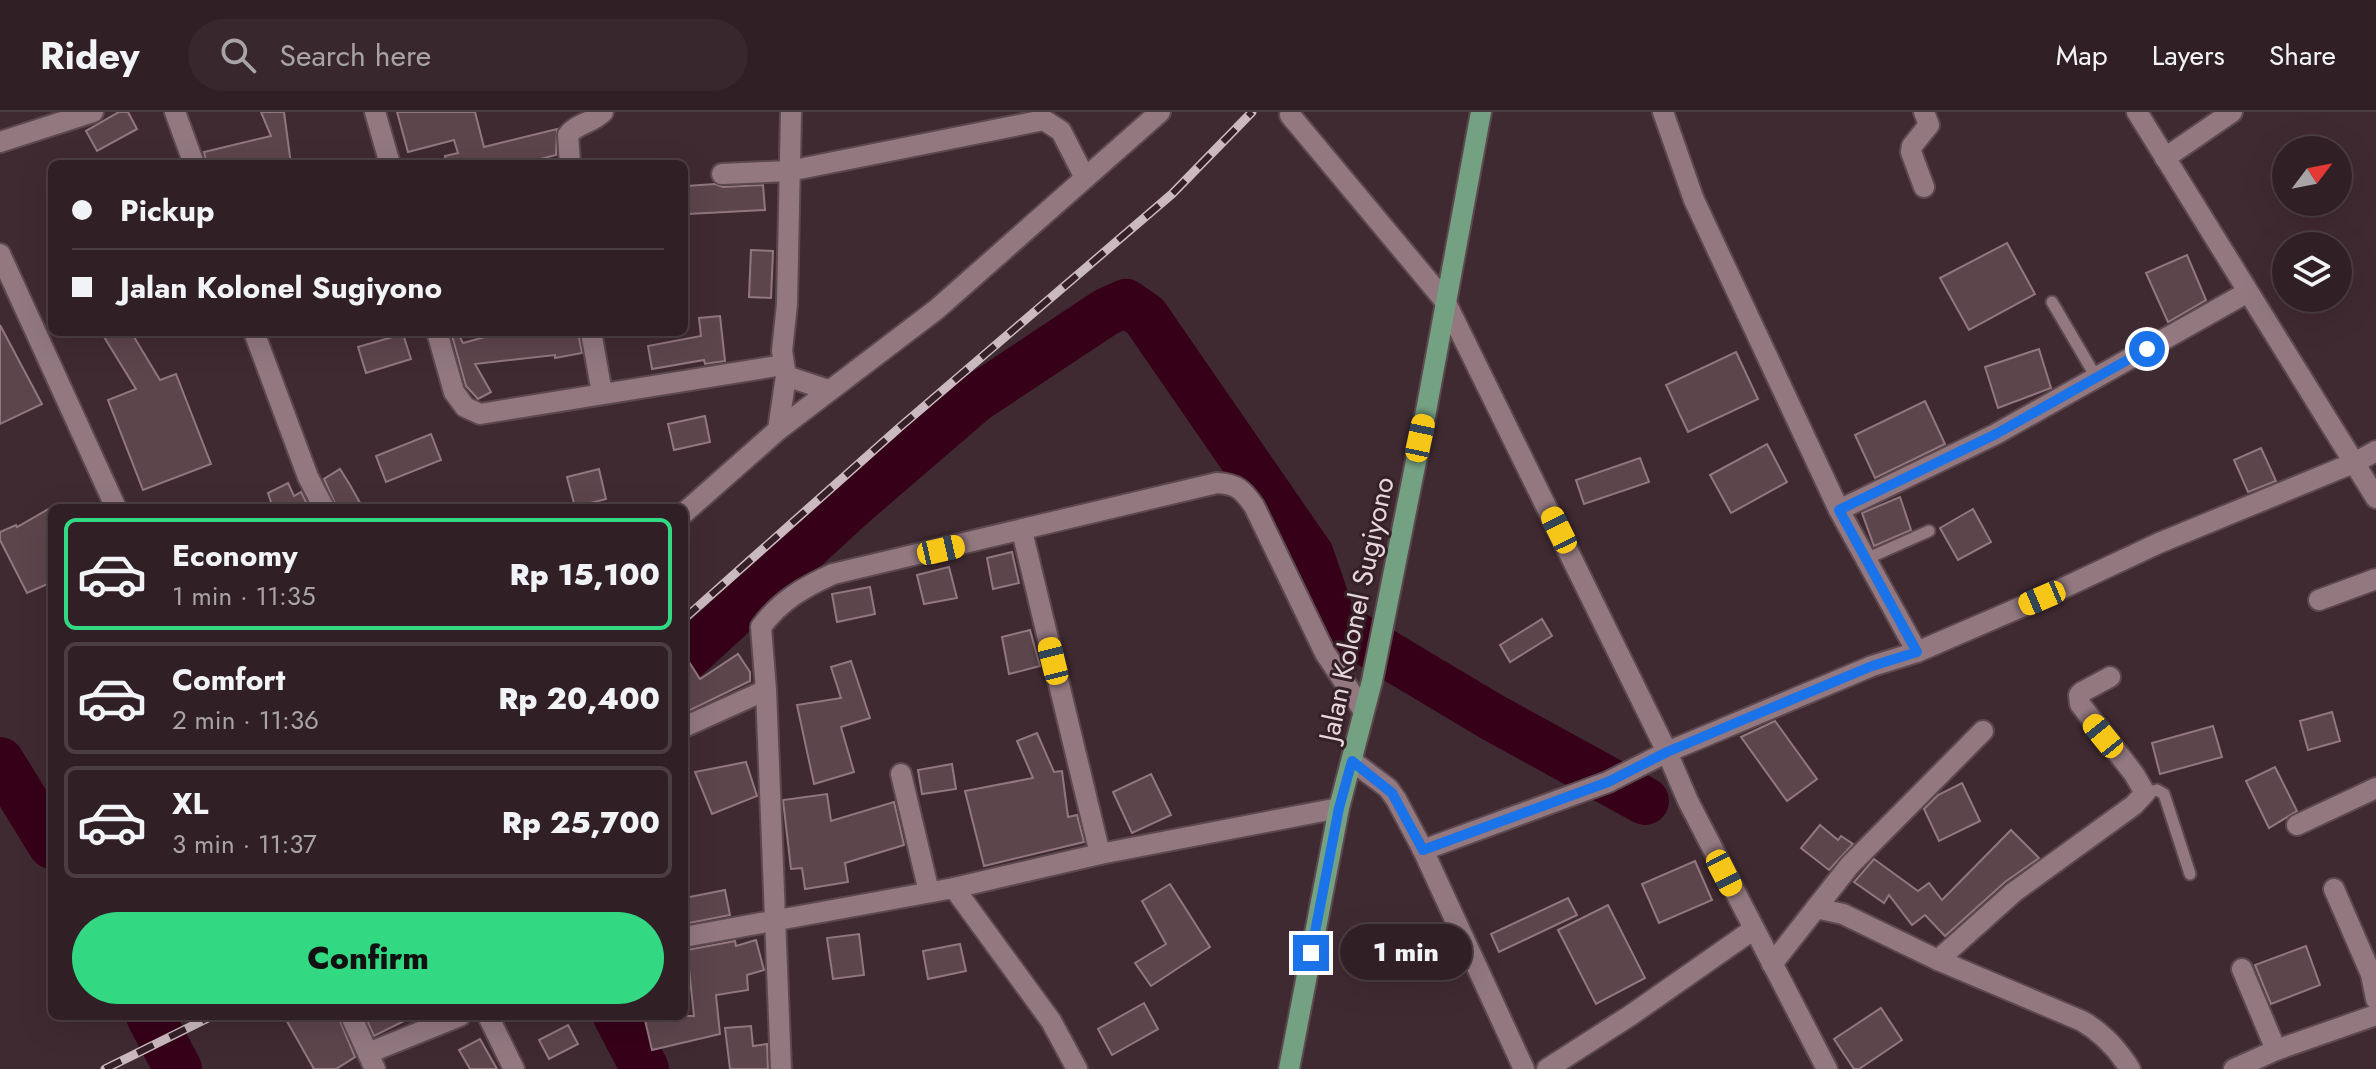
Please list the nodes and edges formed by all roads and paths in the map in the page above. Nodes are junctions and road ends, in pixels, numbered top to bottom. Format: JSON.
{"nodes":[{"id":1,"x":93,"y":112,"type":"edge"},
{"id":2,"x":175,"y":112,"type":"edge"},
{"id":3,"x":375,"y":112,"type":"edge"},
{"id":4,"x":603,"y":112,"type":"edge"},
{"id":5,"x":791,"y":112,"type":"edge"},
{"id":6,"x":1160,"y":112,"type":"edge"},
{"id":7,"x":1481,"y":112,"type":"edge"},
{"id":8,"x":1663,"y":112,"type":"edge"},
{"id":9,"x":1924,"y":112,"type":"edge"},
{"id":10,"x":2137,"y":112,"type":"edge"},
{"id":11,"x":2232,"y":112,"type":"edge"},
{"id":12,"x":1290,"y":115,"type":"dead end"},
{"id":13,"x":0,"y":142,"type":"edge"},
{"id":14,"x":2165,"y":158,"type":"junction"},
{"id":15,"x":193,"y":160,"type":"edge"},
{"id":16,"x":389,"y":160,"type":"edge"},
{"id":17,"x":570,"y":160,"type":"edge"},
{"id":18,"x":789,"y":171,"type":"junction"},
{"id":19,"x":722,"y":174,"type":"dead end"},
{"id":20,"x":1085,"y":178,"type":"junction"},
{"id":21,"x":1924,"y":187,"type":"dead end"},
{"id":22,"x":0,"y":254,"type":"edge"},
{"id":23,"x":2248,"y":292,"type":"junction"},
{"id":24,"x":1445,"y":301,"type":"junction"},
{"id":25,"x":2052,"y":302,"type":"dead end"},
{"id":26,"x":255,"y":336,"type":"edge"},
{"id":27,"x":438,"y":336,"type":"edge"},
{"id":28,"x":592,"y":336,"type":"edge"},
{"id":29,"x":784,"y":370,"type":"junction"},
{"id":30,"x":2096,"y":377,"type":"junction"},
{"id":31,"x":828,"y":390,"type":"junction"},
{"id":32,"x":602,"y":393,"type":"junction"},
{"id":33,"x":778,"y":430,"type":"junction"},
{"id":34,"x":2376,"y":451,"type":"edge"},
{"id":35,"x":2360,"y":469,"type":"junction"},
{"id":36,"x":2376,"y":497,"type":"edge"},
{"id":37,"x":114,"y":504,"type":"edge"},
{"id":38,"x":322,"y":504,"type":"edge"},
{"id":39,"x":688,"y":509,"type":"edge"},
{"id":40,"x":1839,"y":510,"type":"junction"},
{"id":41,"x":1022,"y":531,"type":"junction"},
{"id":42,"x":1929,"y":531,"type":"dead end"},
{"id":43,"x":1866,"y":559,"type":"junction"},
{"id":44,"x":2376,"y":579,"type":"edge"},
{"id":45,"x":2319,"y":600,"type":"dead end"},
{"id":46,"x":1917,"y":652,"type":"junction"},
{"id":47,"x":2110,"y":677,"type":"dead end"},
{"id":48,"x":766,"y":690,"type":"junction"},
{"id":49,"x":1363,"y":710,"type":"junction"},
{"id":50,"x":688,"y":725,"type":"edge"},
{"id":51,"x":1983,"y":731,"type":"dead end"},
{"id":52,"x":1667,"y":752,"type":"junction"},
{"id":53,"x":1352,"y":761,"type":"junction"},
{"id":54,"x":901,"y":774,"type":"dead end"},
{"id":55,"x":2376,"y":788,"type":"edge"},
{"id":56,"x":2145,"y":793,"type":"junction"},
{"id":57,"x":1339,"y":808,"type":"junction"},
{"id":58,"x":2297,"y":825,"type":"dead end"},
{"id":59,"x":1423,"y":850,"type":"junction"},
{"id":60,"x":1100,"y":854,"type":"junction"},
{"id":61,"x":2190,"y":874,"type":"dead end"},
{"id":62,"x":954,"y":888,"type":"junction"},
{"id":63,"x":2334,"y":889,"type":"dead end"},
{"id":64,"x":929,"y":892,"type":"junction"},
{"id":65,"x":1816,"y":908,"type":"junction"},
{"id":66,"x":776,"y":919,"type":"junction"},
{"id":67,"x":1754,"y":929,"type":"junction"},
{"id":68,"x":688,"y":936,"type":"edge"},
{"id":69,"x":1938,"y":960,"type":"junction"},
{"id":70,"x":1772,"y":964,"type":"junction"},
{"id":71,"x":2242,"y":969,"type":"dead end"},
{"id":72,"x":2376,"y":999,"type":"edge"},
{"id":73,"x":2376,"y":1015,"type":"edge"},
{"id":74,"x":353,"y":1020,"type":"edge"},
{"id":75,"x":452,"y":1020,"type":"edge"},
{"id":76,"x":490,"y":1020,"type":"edge"},
{"id":77,"x":2276,"y":1050,"type":"junction"},
{"id":78,"x":372,"y":1061,"type":"edge"},
{"id":79,"x":514,"y":1069,"type":"edge"},
{"id":80,"x":781,"y":1069,"type":"edge"},
{"id":81,"x":1077,"y":1069,"type":"edge"},
{"id":82,"x":1289,"y":1069,"type":"edge"},
{"id":83,"x":1523,"y":1069,"type":"edge"},
{"id":84,"x":1547,"y":1069,"type":"edge"},
{"id":85,"x":1827,"y":1069,"type":"edge"},
{"id":86,"x":2130,"y":1069,"type":"edge"},
{"id":87,"x":2234,"y":1069,"type":"edge"}],
"edges":[{"from":1,"to":13,"type":"street"},
{"from":2,"to":15,"type":"street"},
{"from":3,"to":16,"type":"street"},
{"from":4,"to":17,"type":"street"},
{"from":5,"to":18,"type":"street"},
{"from":6,"to":20,"type":"street"},
{"from":7,"to":24,"type":"main road","name":"Jalan Kolonel Sugiyono"},
{"from":8,"to":40,"type":"street"},
{"from":9,"to":21,"type":"street"},
{"from":10,"to":14,"type":"street"},
{"from":11,"to":14,"type":"street"},
{"from":12,"to":24,"type":"street"},
{"from":14,"to":23,"type":"street"},
{"from":18,"to":19,"type":"street"},
{"from":18,"to":20,"type":"street"},
{"from":18,"to":29,"type":"street"},
{"from":20,"to":31,"type":"street"},
{"from":22,"to":37,"type":"street"},
{"from":23,"to":30,"type":"street"},
{"from":23,"to":35,"type":"street"},
{"from":24,"to":49,"type":"main road","name":"Jalan Kolonel Sugiyono"},
{"from":24,"to":52,"type":"street"},
{"from":25,"to":30,"type":"lane"},
{"from":26,"to":38,"type":"street"},
{"from":27,"to":32,"type":"street"},
{"from":28,"to":32,"type":"street"},
{"from":29,"to":31,"type":"street"},
{"from":29,"to":32,"type":"street"},
{"from":29,"to":33,"type":"street"},
{"from":30,"to":40,"type":"street"},
{"from":31,"to":33,"type":"street"},
{"from":33,"to":39,"type":"street"},
{"from":34,"to":35,"type":"street"},
{"from":35,"to":36,"type":"street"},
{"from":35,"to":46,"type":"street"},
{"from":40,"to":43,"type":"street"},
{"from":41,"to":48,"type":"street"},
{"from":41,"to":49,"type":"street"},
{"from":41,"to":60,"type":"street"},
{"from":42,"to":43,"type":"lane"},
{"from":43,"to":46,"type":"street"},
{"from":44,"to":45,"type":"street"},
{"from":46,"to":52,"type":"street"},
{"from":47,"to":56,"type":"street"},
{"from":48,"to":50,"type":"street"},
{"from":48,"to":66,"type":"street"},
{"from":49,"to":53,"type":"main road","name":"Jalan Kolonel Sugiyono"},
{"from":51,"to":65,"type":"street"},
{"from":52,"to":59,"type":"street"},
{"from":52,"to":67,"type":"street"},
{"from":53,"to":57,"type":"main road","name":"Jalan Kolonel Sugiyono"},
{"from":53,"to":59,"type":"street"},
{"from":54,"to":64,"type":"street"},
{"from":55,"to":58,"type":"street"},
{"from":56,"to":61,"type":"lane"},
{"from":56,"to":69,"type":"street"},
{"from":57,"to":60,"type":"street"},
{"from":57,"to":82,"type":"main road","name":"Jalan Kolonel Sugiyono"},
{"from":59,"to":83,"type":"street"},
{"from":60,"to":62,"type":"street"},
{"from":62,"to":64,"type":"street"},
{"from":62,"to":81,"type":"street"},
{"from":63,"to":72,"type":"street"},
{"from":64,"to":66,"type":"street"},
{"from":65,"to":69,"type":"street"},
{"from":65,"to":70,"type":"street"},
{"from":66,"to":68,"type":"street"},
{"from":66,"to":80,"type":"street"},
{"from":67,"to":70,"type":"street"},
{"from":67,"to":84,"type":"street"},
{"from":69,"to":86,"type":"street"},
{"from":70,"to":85,"type":"street"},
{"from":71,"to":77,"type":"street"},
{"from":73,"to":77,"type":"street"},
{"from":74,"to":78,"type":"street"},
{"from":75,"to":78,"type":"street"},
{"from":76,"to":79,"type":"street"},
{"from":77,"to":87,"type":"street"}]}
